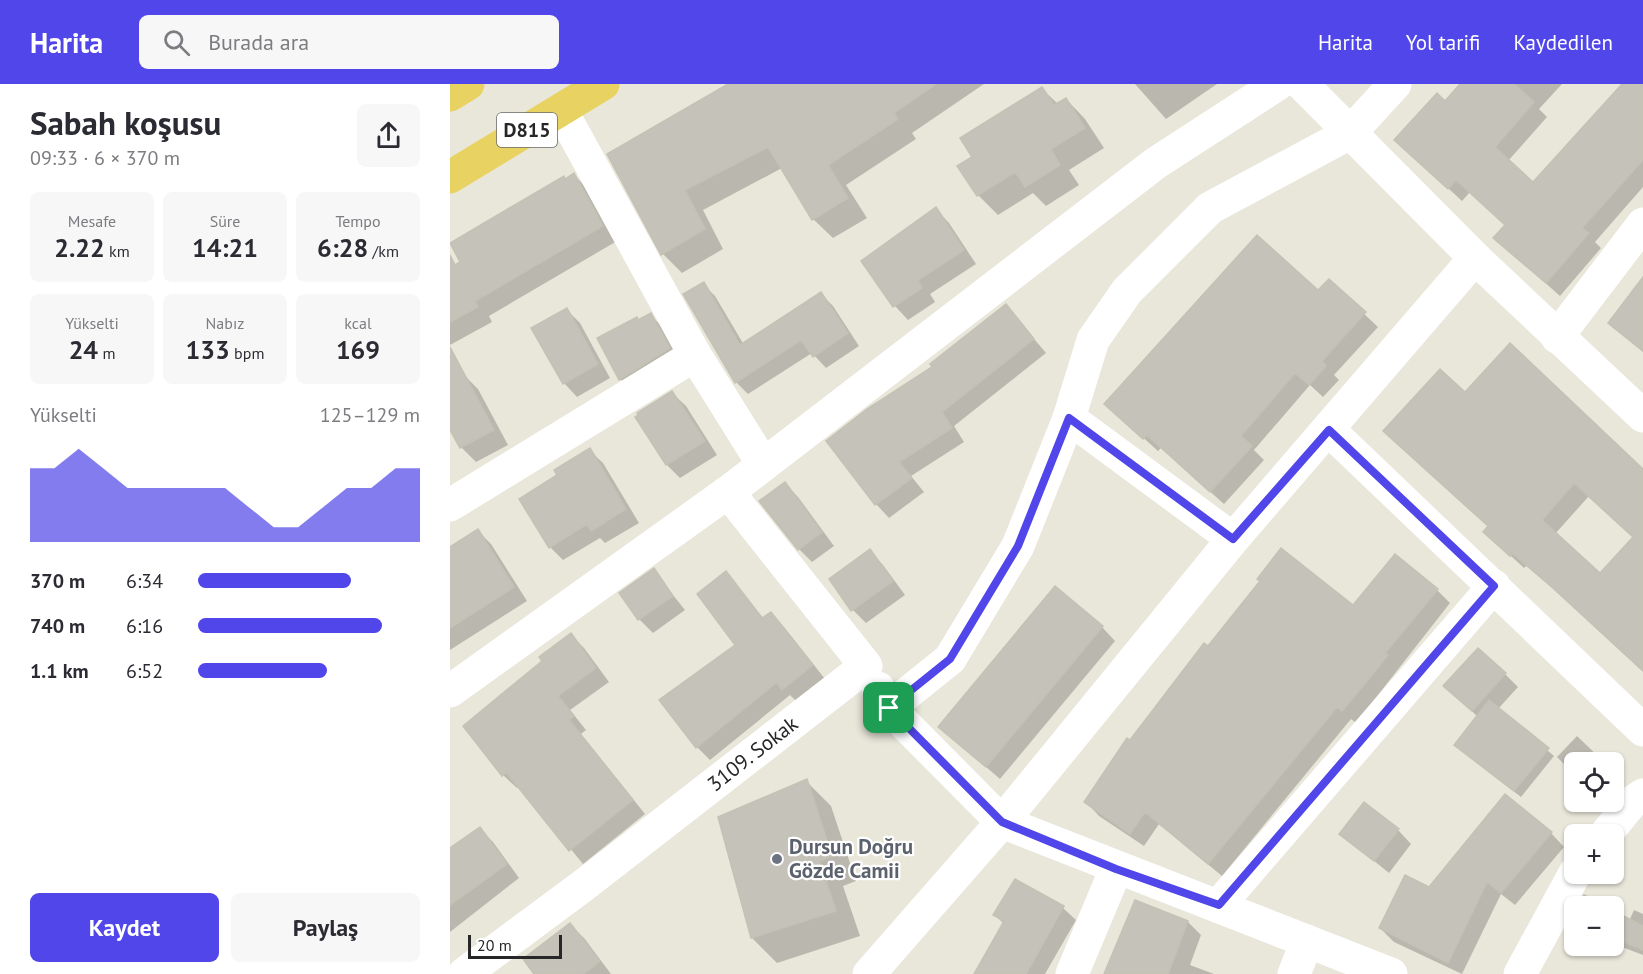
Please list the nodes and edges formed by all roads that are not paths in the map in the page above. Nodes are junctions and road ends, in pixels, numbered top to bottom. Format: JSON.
{"nodes":[{"id":1,"x":468,"y":84,"type":"edge"},
{"id":2,"x":603,"y":84,"type":"edge"},
{"id":3,"x":1278,"y":84,"type":"edge"},
{"id":4,"x":1302,"y":84,"type":"edge"},
{"id":5,"x":1395,"y":84,"type":"edge"},
{"id":6,"x":450,"y":95,"type":"edge"},
{"id":7,"x":561,"y":110,"type":"junction"},
{"id":8,"x":1350,"y":133,"type":"junction"},
{"id":9,"x":450,"y":177,"type":"edge"},
{"id":10,"x":1643,"y":224,"type":"edge"},
{"id":11,"x":1475,"y":258,"type":"junction"},
{"id":12,"x":1557,"y":337,"type":"junction"},
{"id":13,"x":695,"y":355,"type":"junction"},
{"id":14,"x":1643,"y":416,"type":"edge"},
{"id":15,"x":1069,"y":418,"type":"junction"},
{"id":16,"x":1329,"y":430,"type":"junction"},
{"id":17,"x":763,"y":464,"type":"junction"},
{"id":18,"x":729,"y":492,"type":"junction"},
{"id":19,"x":450,"y":505,"type":"edge"},
{"id":20,"x":1233,"y":539,"type":"junction"},
{"id":21,"x":1494,"y":586,"type":"junction"},
{"id":22,"x":866,"y":666,"type":"junction"},
{"id":23,"x":450,"y":691,"type":"edge"},
{"id":24,"x":889,"y":708,"type":"junction"},
{"id":25,"x":1643,"y":730,"type":"edge"},
{"id":26,"x":1643,"y":795,"type":"edge"},
{"id":27,"x":1002,"y":822,"type":"junction"},
{"id":28,"x":1614,"y":824,"type":"edge"},
{"id":29,"x":1116,"y":869,"type":"junction"},
{"id":30,"x":1569,"y":884,"type":"edge"},
{"id":31,"x":1219,"y":905,"type":"junction"},
{"id":32,"x":1307,"y":941,"type":"junction"},
{"id":33,"x":464,"y":974,"type":"edge"},
{"id":34,"x":869,"y":974,"type":"edge"},
{"id":35,"x":1072,"y":974,"type":"edge"},
{"id":36,"x":1294,"y":974,"type":"edge"},
{"id":37,"x":1391,"y":974,"type":"edge"},
{"id":38,"x":1520,"y":974,"type":"edge"}],
"edges":[{"from":1,"to":6,"type":"highway"},
{"from":2,"to":7,"type":"highway","number":"D815"},
{"from":3,"to":17,"type":"street"},
{"from":4,"to":8,"type":"street"},
{"from":5,"to":8,"type":"street"},
{"from":7,"to":9,"type":"highway","number":"D815"},
{"from":7,"to":13,"type":"street"},
{"from":8,"to":11,"type":"street"},
{"from":8,"to":15,"type":"street"},
{"from":10,"to":12,"type":"street"},
{"from":11,"to":12,"type":"street"},
{"from":11,"to":16,"type":"street"},
{"from":12,"to":14,"type":"street"},
{"from":13,"to":17,"type":"street"},
{"from":13,"to":19,"type":"street"},
{"from":15,"to":20,"type":"street"},
{"from":15,"to":24,"type":"street"},
{"from":16,"to":20,"type":"street"},
{"from":16,"to":21,"type":"street"},
{"from":17,"to":18,"type":"street"},
{"from":18,"to":22,"type":"street"},
{"from":18,"to":23,"type":"street"},
{"from":20,"to":27,"type":"street"},
{"from":21,"to":25,"type":"street"},
{"from":21,"to":31,"type":"street"},
{"from":22,"to":24,"type":"street"},
{"from":22,"to":33,"type":"street","name":"3109. Sokak"},
{"from":24,"to":27,"type":"street"},
{"from":26,"to":28,"type":"street"},
{"from":27,"to":29,"type":"street"},
{"from":27,"to":34,"type":"street"},
{"from":29,"to":31,"type":"street"},
{"from":29,"to":35,"type":"street"},
{"from":30,"to":38,"type":"street"},
{"from":31,"to":32,"type":"street"},
{"from":32,"to":36,"type":"street"},
{"from":32,"to":37,"type":"street"}]}
